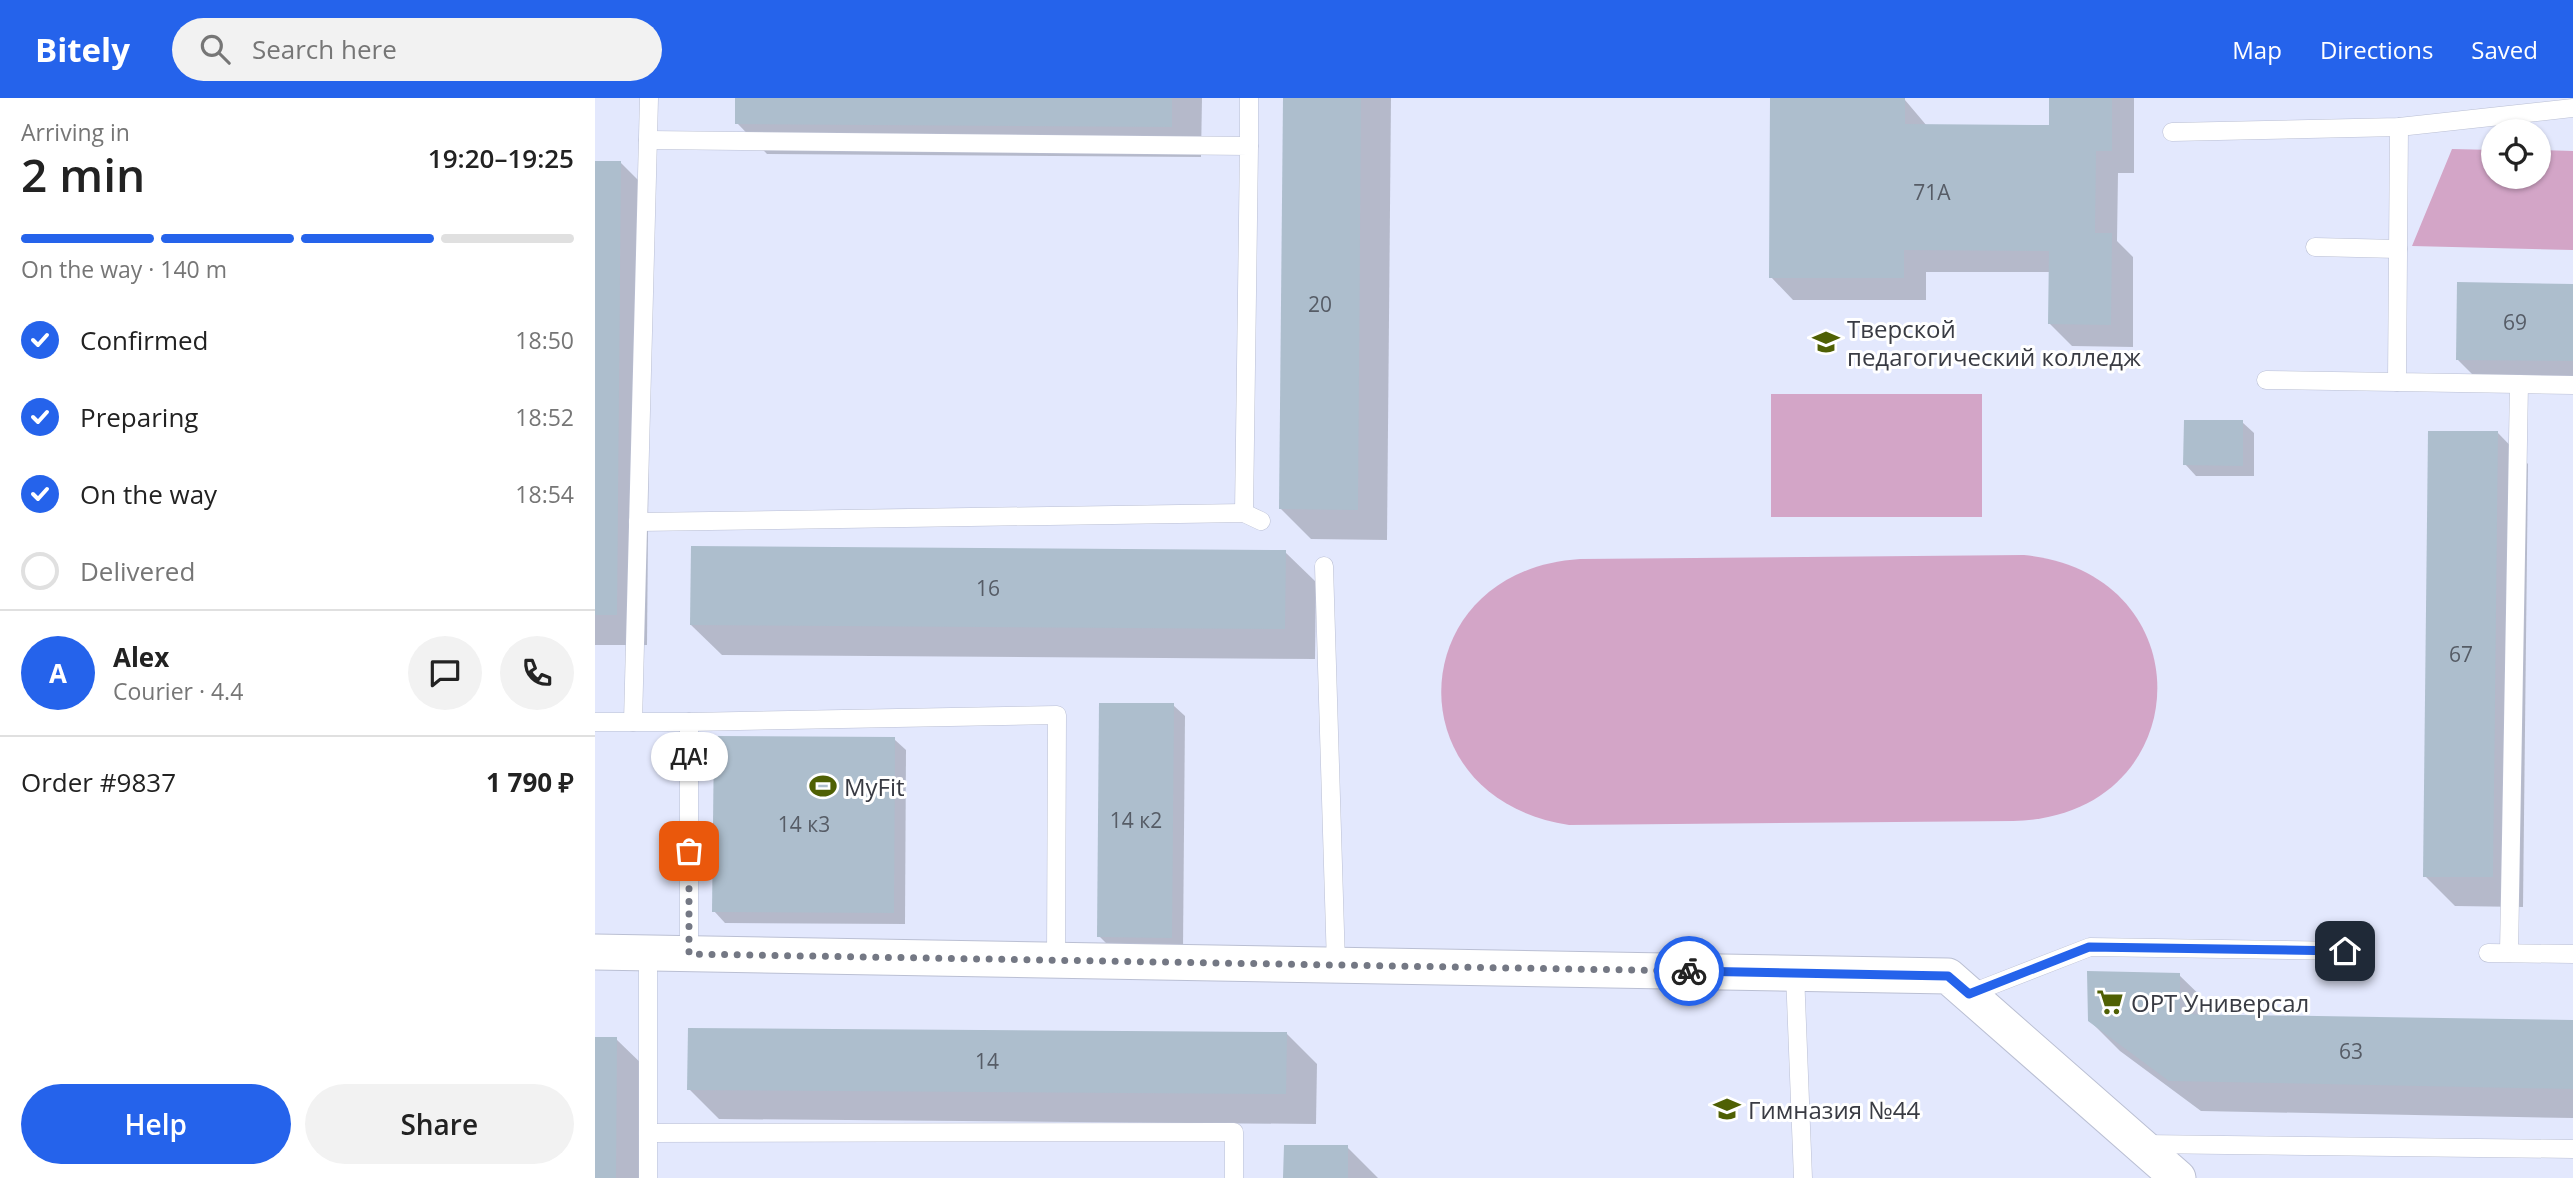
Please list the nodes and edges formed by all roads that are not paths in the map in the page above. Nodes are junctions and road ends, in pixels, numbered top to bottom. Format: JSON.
{"nodes":[{"id":1,"x":649,"y":98,"type":"edge"},
{"id":2,"x":1249,"y":98,"type":"edge"},
{"id":3,"x":2573,"y":108,"type":"edge"},
{"id":4,"x":2399,"y":127,"type":"junction"},
{"id":5,"x":2172,"y":132,"type":"dead end"},
{"id":6,"x":648,"y":140,"type":"junction"},
{"id":7,"x":1249,"y":146,"type":"junction"},
{"id":8,"x":2315,"y":247,"type":"dead end"},
{"id":9,"x":2398,"y":249,"type":"junction"},
{"id":10,"x":2266,"y":380,"type":"dead end"},
{"id":11,"x":2397,"y":382,"type":"junction"},
{"id":12,"x":2519,"y":384,"type":"junction"},
{"id":13,"x":2573,"y":385,"type":"edge"},
{"id":14,"x":1244,"y":513,"type":"junction"},
{"id":15,"x":1261,"y":521,"type":"dead end"},
{"id":16,"x":639,"y":522,"type":"junction"},
{"id":17,"x":1324,"y":566,"type":"dead end"},
{"id":18,"x":595,"y":722,"type":"edge"},
{"id":19,"x":633,"y":722,"type":"junction"},
{"id":20,"x":689,"y":722,"type":"junction"},
{"id":21,"x":2345,"y":951,"type":"dead end"},
{"id":22,"x":595,"y":952,"type":"edge"},
{"id":23,"x":648,"y":953,"type":"junction"},
{"id":24,"x":2489,"y":953,"type":"dead end"},
{"id":25,"x":2509,"y":953,"type":"junction"},
{"id":26,"x":689,"y":954,"type":"junction"},
{"id":27,"x":2573,"y":954,"type":"edge"},
{"id":28,"x":1056,"y":960,"type":"junction"},
{"id":29,"x":1336,"y":965,"type":"junction"},
{"id":30,"x":1795,"y":973,"type":"junction"},
{"id":31,"x":1969,"y":994,"type":"junction"},
{"id":32,"x":648,"y":1133,"type":"junction"},
{"id":33,"x":2139,"y":1144,"type":"junction"},
{"id":34,"x":2573,"y":1149,"type":"edge"},
{"id":35,"x":648,"y":1178,"type":"edge"},
{"id":36,"x":1234,"y":1178,"type":"edge"},
{"id":37,"x":1803,"y":1178,"type":"edge"},
{"id":38,"x":2179,"y":1178,"type":"edge"}],
"edges":[{"from":1,"to":6,"type":"lane"},
{"from":2,"to":7,"type":"lane"},
{"from":3,"to":4,"type":"lane"},
{"from":4,"to":5,"type":"lane"},
{"from":4,"to":9,"type":"lane"},
{"from":6,"to":7,"type":"lane"},
{"from":6,"to":16,"type":"lane"},
{"from":7,"to":14,"type":"lane"},
{"from":8,"to":9,"type":"lane"},
{"from":9,"to":11,"type":"lane"},
{"from":10,"to":11,"type":"lane"},
{"from":11,"to":12,"type":"lane"},
{"from":12,"to":13,"type":"lane"},
{"from":12,"to":25,"type":"lane"},
{"from":14,"to":15,"type":"lane"},
{"from":14,"to":16,"type":"lane"},
{"from":16,"to":19,"type":"lane"},
{"from":17,"to":29,"type":"lane"},
{"from":18,"to":19,"type":"lane"},
{"from":19,"to":20,"type":"lane"},
{"from":20,"to":26,"type":"lane"},
{"from":20,"to":28,"type":"lane"},
{"from":21,"to":31,"type":"lane"},
{"from":22,"to":23,"type":"street"},
{"from":23,"to":26,"type":"street"},
{"from":23,"to":32,"type":"lane"},
{"from":24,"to":25,"type":"lane"},
{"from":25,"to":27,"type":"lane"},
{"from":26,"to":28,"type":"street"},
{"from":28,"to":29,"type":"street"},
{"from":29,"to":30,"type":"street"},
{"from":30,"to":31,"type":"street"},
{"from":30,"to":37,"type":"lane"},
{"from":31,"to":33,"type":"street"},
{"from":32,"to":35,"type":"lane"},
{"from":32,"to":36,"type":"lane"},
{"from":33,"to":34,"type":"lane"},
{"from":33,"to":38,"type":"street"}]}
